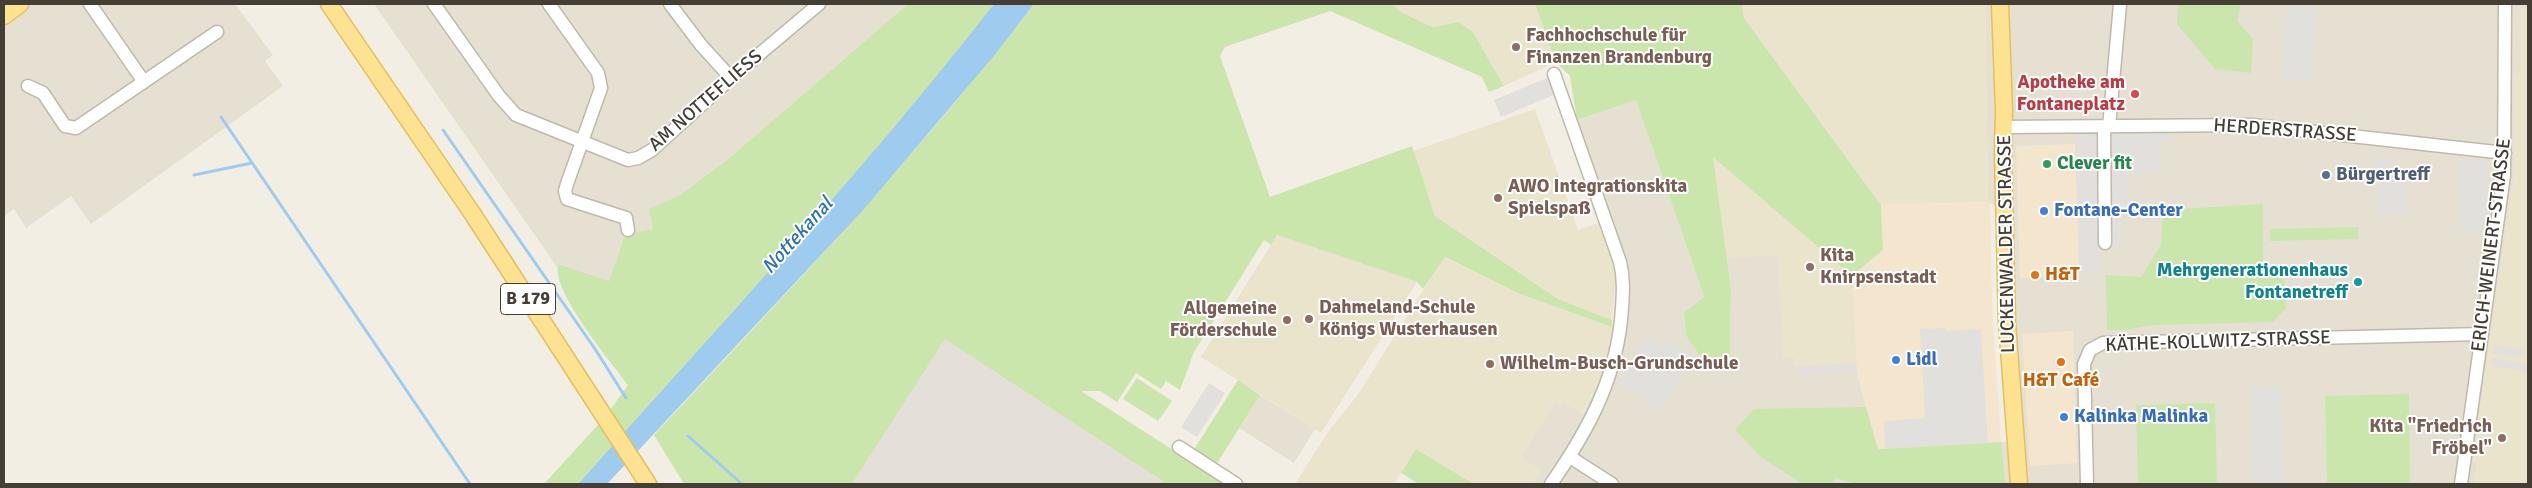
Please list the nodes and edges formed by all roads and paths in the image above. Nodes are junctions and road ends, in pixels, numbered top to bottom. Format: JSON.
{"nodes":[{"id":1,"x":20,"y":4,"type":"edge"},
{"id":2,"x":90,"y":4,"type":"edge"},
{"id":3,"x":434,"y":4,"type":"edge"},
{"id":4,"x":549,"y":4,"type":"edge"},
{"id":5,"x":819,"y":4,"type":"edge"},
{"id":6,"x":2000,"y":4,"type":"edge"},
{"id":7,"x":2120,"y":4,"type":"edge"},
{"id":8,"x":2505,"y":4,"type":"edge"},
{"id":9,"x":330,"y":5,"type":"edge"},
{"id":10,"x":677,"y":6,"type":"edge"},
{"id":11,"x":4,"y":16,"type":"edge"},
{"id":12,"x":217,"y":32,"type":"dead end"},
{"id":13,"x":1554,"y":74,"type":"dead end"},
{"id":14,"x":731,"y":78,"type":"junction"},
{"id":15,"x":144,"y":82,"type":"junction"},
{"id":16,"x":28,"y":86,"type":"dead end"},
{"id":17,"x":2004,"y":127,"type":"junction"},
{"id":18,"x":2106,"y":127,"type":"junction"},
{"id":19,"x":581,"y":142,"type":"junction"},
{"id":20,"x":2505,"y":153,"type":"junction"},
{"id":21,"x":628,"y":230,"type":"dead end"},
{"id":22,"x":2105,"y":243,"type":"dead end"},
{"id":23,"x":2482,"y":334,"type":"junction"},
{"id":24,"x":1178,"y":447,"type":"dead end"},
{"id":25,"x":1570,"y":457,"type":"junction"},
{"id":26,"x":648,"y":484,"type":"edge"},
{"id":27,"x":1236,"y":484,"type":"edge"},
{"id":28,"x":1552,"y":484,"type":"edge"},
{"id":29,"x":1612,"y":484,"type":"edge"},
{"id":30,"x":2019,"y":484,"type":"edge"},
{"id":31,"x":2087,"y":484,"type":"edge"},
{"id":32,"x":2461,"y":484,"type":"edge"}],
"edges":[{"from":1,"to":11,"type":"main road"},
{"from":2,"to":15,"type":"street"},
{"from":3,"to":19,"type":"street","name":"AM NOTTEFLIESS"},
{"from":4,"to":19,"type":"street"},
{"from":5,"to":14,"type":"street","name":"AM NOTTEFLIESS"},
{"from":6,"to":17,"type":"main road","name":"LUCKENWALDER STRASSE"},
{"from":7,"to":18,"type":"street"},
{"from":8,"to":20,"type":"street","name":"ERICH-WEINERT-STRASSE"},
{"from":9,"to":26,"type":"main road","number":"B 179"},
{"from":10,"to":14,"type":"street"},
{"from":12,"to":15,"type":"street"},
{"from":13,"to":25,"type":"street"},
{"from":14,"to":19,"type":"street","name":"AM NOTTEFLIESS"},
{"from":15,"to":16,"type":"street"},
{"from":17,"to":18,"type":"street","name":"HERDERSTRASSE"},
{"from":17,"to":30,"type":"main road","name":"LUCKENWALDER STRASSE"},
{"from":18,"to":20,"type":"street","name":"HERDERSTRASSE"},
{"from":18,"to":22,"type":"street"},
{"from":19,"to":21,"type":"street"},
{"from":20,"to":23,"type":"street","name":"ERICH-WEINERT-STRASSE"},
{"from":23,"to":31,"type":"street","name":"KÄTHE-KOLLWITZ-STRASSE"},
{"from":23,"to":32,"type":"street","name":"ERICH-WEINERT-STRASSE"},
{"from":24,"to":27,"type":"street"},
{"from":25,"to":28,"type":"street"},
{"from":25,"to":29,"type":"street"}]}
